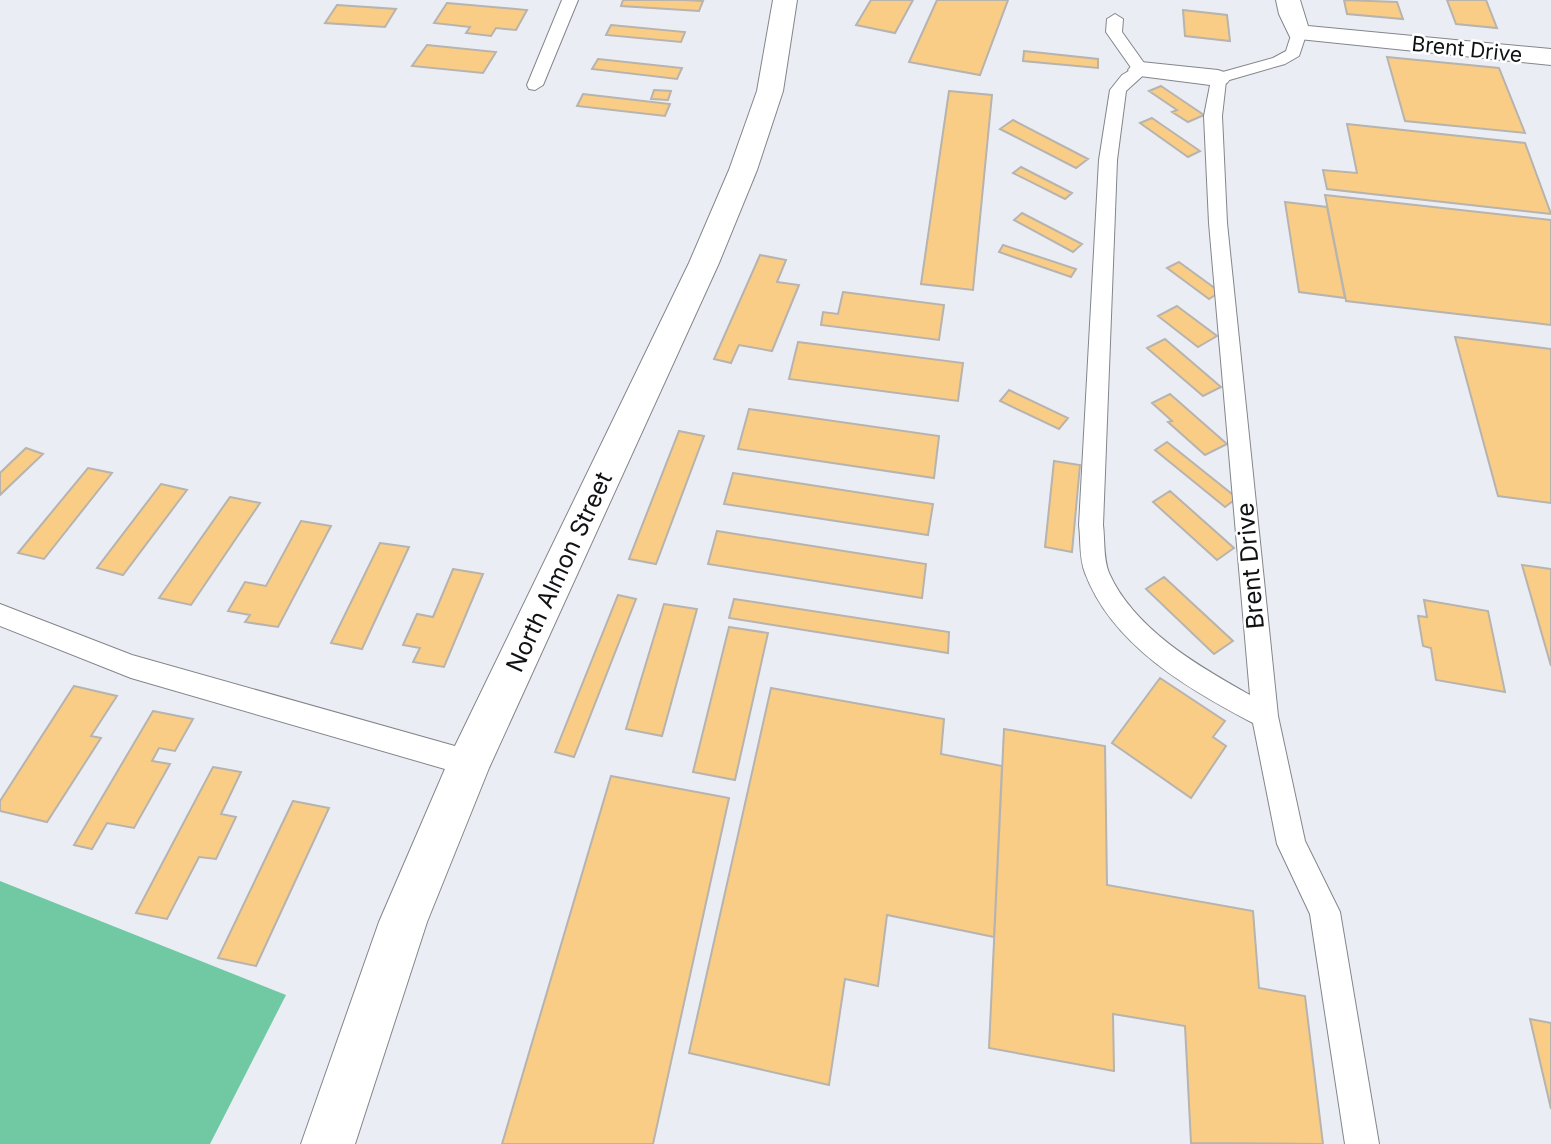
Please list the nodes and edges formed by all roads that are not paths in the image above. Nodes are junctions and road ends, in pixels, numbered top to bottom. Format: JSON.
{"nodes":[{"id":1,"x":570,"y":0,"type":"edge"},
{"id":2,"x":785,"y":0,"type":"edge"},
{"id":3,"x":1289,"y":0,"type":"edge"},
{"id":4,"x":1115,"y":19,"type":"dead end"},
{"id":5,"x":1299,"y":32,"type":"junction"},
{"id":6,"x":1551,"y":57,"type":"edge"},
{"id":7,"x":1141,"y":71,"type":"junction"},
{"id":8,"x":1218,"y":78,"type":"junction"},
{"id":9,"x":535,"y":85,"type":"dead end"},
{"id":10,"x":0,"y":615,"type":"edge"},
{"id":11,"x":1265,"y":716,"type":"junction"},
{"id":12,"x":470,"y":763,"type":"junction"},
{"id":13,"x":328,"y":1144,"type":"edge"},
{"id":14,"x":1362,"y":1144,"type":"edge"}],
"edges":[{"from":1,"to":9,"type":"lane"},
{"from":2,"to":12,"type":"street","name":"North Almon Street"},
{"from":3,"to":5,"type":"street"},
{"from":4,"to":7,"type":"lane"},
{"from":5,"to":6,"type":"street","name":"Brent Drive"},
{"from":5,"to":8,"type":"lane"},
{"from":7,"to":8,"type":"street"},
{"from":7,"to":11,"type":"lane"},
{"from":8,"to":11,"type":"lane","name":"Brent Drive"},
{"from":10,"to":12,"type":"lane"},
{"from":11,"to":14,"type":"lane","name":"Brent Drive"},
{"from":12,"to":13,"type":"street","name":"North Almon Street"}]}
